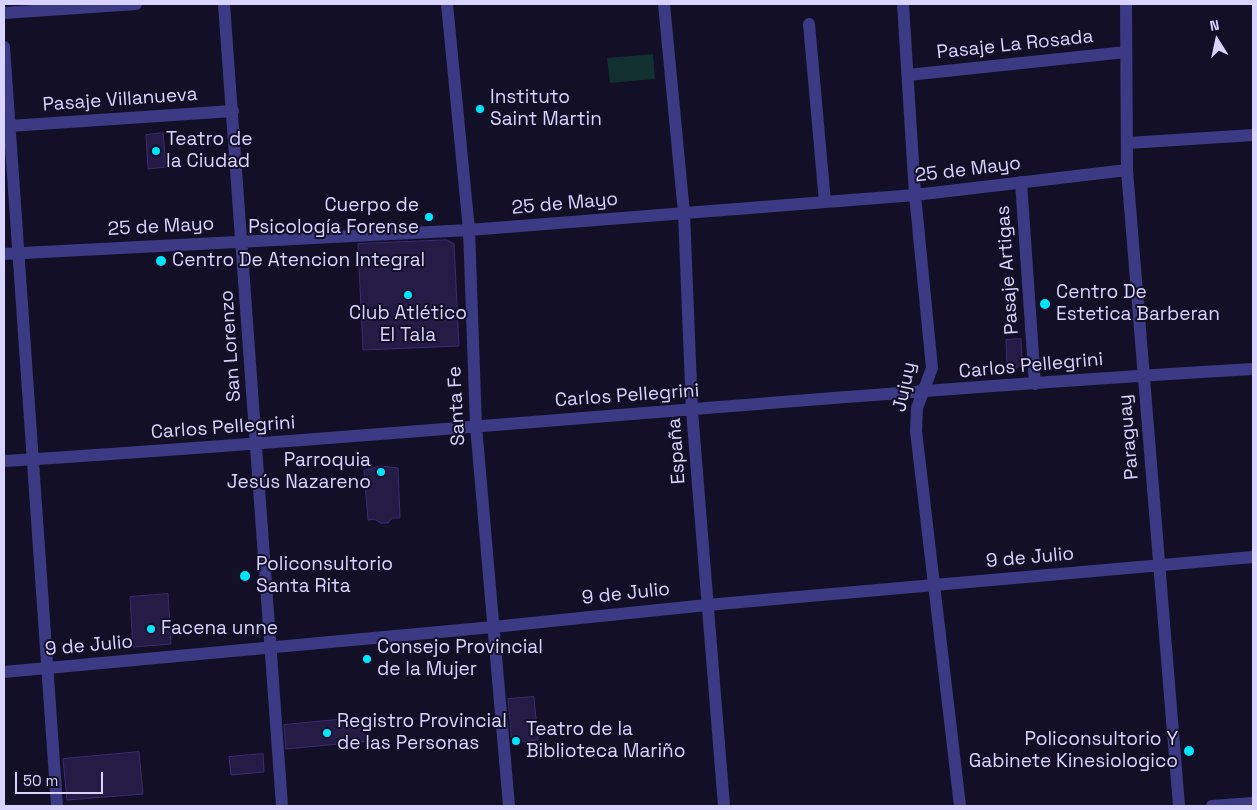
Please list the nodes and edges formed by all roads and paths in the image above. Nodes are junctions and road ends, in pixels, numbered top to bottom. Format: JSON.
{"nodes":[{"id":1,"x":136,"y":4,"type":"edge"},
{"id":2,"x":224,"y":4,"type":"edge"},
{"id":3,"x":447,"y":4,"type":"edge"},
{"id":4,"x":664,"y":4,"type":"edge"},
{"id":5,"x":903,"y":4,"type":"edge"},
{"id":6,"x":1126,"y":4,"type":"edge"},
{"id":7,"x":4,"y":13,"type":"edge"},
{"id":8,"x":809,"y":24,"type":"dead end"},
{"id":9,"x":4,"y":47,"type":"edge"},
{"id":10,"x":1126,"y":52,"type":"junction"},
{"id":11,"x":908,"y":75,"type":"junction"},
{"id":12,"x":233,"y":110,"type":"junction"},
{"id":13,"x":9,"y":126,"type":"junction"},
{"id":14,"x":1253,"y":135,"type":"edge"},
{"id":15,"x":1128,"y":143,"type":"junction"},
{"id":16,"x":1127,"y":170,"type":"junction"},
{"id":17,"x":1020,"y":182,"type":"junction"},
{"id":18,"x":915,"y":195,"type":"junction"},
{"id":19,"x":825,"y":202,"type":"junction"},
{"id":20,"x":684,"y":213,"type":"junction"},
{"id":21,"x":469,"y":230,"type":"junction"},
{"id":22,"x":242,"y":242,"type":"junction"},
{"id":23,"x":18,"y":253,"type":"junction"},
{"id":24,"x":4,"y":254,"type":"edge"},
{"id":25,"x":1253,"y":369,"type":"edge"},
{"id":26,"x":1143,"y":375,"type":"junction"},
{"id":27,"x":1035,"y":384,"type":"junction"},
{"id":28,"x":922,"y":393,"type":"junction"},
{"id":29,"x":692,"y":411,"type":"junction"},
{"id":30,"x":476,"y":426,"type":"junction"},
{"id":31,"x":256,"y":445,"type":"junction"},
{"id":32,"x":31,"y":460,"type":"junction"},
{"id":33,"x":4,"y":461,"type":"edge"},
{"id":34,"x":1253,"y":557,"type":"edge"},
{"id":35,"x":1160,"y":566,"type":"junction"},
{"id":36,"x":932,"y":586,"type":"junction"},
{"id":37,"x":707,"y":605,"type":"junction"},
{"id":38,"x":493,"y":627,"type":"junction"},
{"id":39,"x":270,"y":648,"type":"junction"},
{"id":40,"x":47,"y":669,"type":"junction"},
{"id":41,"x":4,"y":672,"type":"edge"},
{"id":42,"x":1253,"y":803,"type":"edge"},
{"id":43,"x":57,"y":806,"type":"edge"},
{"id":44,"x":282,"y":806,"type":"edge"},
{"id":45,"x":509,"y":806,"type":"edge"},
{"id":46,"x":724,"y":806,"type":"edge"},
{"id":47,"x":960,"y":806,"type":"edge"},
{"id":48,"x":1179,"y":806,"type":"edge"},
{"id":49,"x":1212,"y":806,"type":"edge"}],
"edges":[{"from":1,"to":7,"type":"street"},
{"from":2,"to":12,"type":"street","name":"San Lorenzo"},
{"from":3,"to":21,"type":"street","name":"Santa Fe"},
{"from":4,"to":20,"type":"street","name":"España"},
{"from":5,"to":11,"type":"street","name":"Jujuy"},
{"from":6,"to":10,"type":"street","name":"Paraguay"},
{"from":8,"to":19,"type":"street"},
{"from":9,"to":13,"type":"street"},
{"from":10,"to":11,"type":"street","name":"Pasaje La Rosada"},
{"from":10,"to":15,"type":"street","name":"Paraguay"},
{"from":11,"to":18,"type":"street","name":"Jujuy"},
{"from":12,"to":13,"type":"street","name":"Pasaje Villanueva"},
{"from":12,"to":22,"type":"street","name":"San Lorenzo"},
{"from":13,"to":23,"type":"street"},
{"from":14,"to":15,"type":"street"},
{"from":15,"to":16,"type":"street","name":"Paraguay"},
{"from":16,"to":17,"type":"street","name":"25 de Mayo"},
{"from":16,"to":26,"type":"street","name":"Paraguay"},
{"from":17,"to":18,"type":"street","name":"25 de Mayo"},
{"from":17,"to":27,"type":"street","name":"Pasaje Artigas"},
{"from":18,"to":19,"type":"street","name":"25 de Mayo"},
{"from":18,"to":28,"type":"street","name":"Jujuy"},
{"from":19,"to":20,"type":"street","name":"25 de Mayo"},
{"from":20,"to":21,"type":"street","name":"25 de Mayo"},
{"from":20,"to":29,"type":"street","name":"España"},
{"from":21,"to":22,"type":"street","name":"25 de Mayo"},
{"from":21,"to":30,"type":"street","name":"Santa Fe"},
{"from":22,"to":23,"type":"street","name":"25 de Mayo"},
{"from":22,"to":31,"type":"street","name":"San Lorenzo"},
{"from":23,"to":24,"type":"street","name":"25 de Mayo"},
{"from":23,"to":32,"type":"street"},
{"from":25,"to":26,"type":"street","name":"Carlos Pellegrini"},
{"from":26,"to":27,"type":"street","name":"Carlos Pellegrini"},
{"from":26,"to":35,"type":"street","name":"Paraguay"},
{"from":27,"to":28,"type":"street","name":"Carlos Pellegrini"},
{"from":28,"to":29,"type":"street","name":"Carlos Pellegrini"},
{"from":28,"to":36,"type":"street","name":"Jujuy"},
{"from":29,"to":30,"type":"street","name":"Carlos Pellegrini"},
{"from":29,"to":37,"type":"street","name":"España"},
{"from":30,"to":31,"type":"street","name":"Carlos Pellegrini"},
{"from":30,"to":38,"type":"street","name":"Santa Fe"},
{"from":31,"to":32,"type":"street","name":"Carlos Pellegrini"},
{"from":31,"to":39,"type":"street","name":"San Lorenzo"},
{"from":32,"to":33,"type":"street","name":"Carlos Pellegrini"},
{"from":32,"to":40,"type":"street"},
{"from":34,"to":35,"type":"street","name":"9 de Julio"},
{"from":35,"to":36,"type":"street","name":"9 de Julio"},
{"from":35,"to":48,"type":"street","name":"Paraguay"},
{"from":36,"to":37,"type":"street","name":"9 de Julio"},
{"from":36,"to":47,"type":"street","name":"Jujuy"},
{"from":37,"to":38,"type":"street","name":"9 de Julio"},
{"from":37,"to":46,"type":"street","name":"España"},
{"from":38,"to":39,"type":"street","name":"9 de Julio"},
{"from":38,"to":45,"type":"street","name":"Santa Fe"},
{"from":39,"to":40,"type":"street","name":"9 de Julio"},
{"from":39,"to":44,"type":"street","name":"San Lorenzo"},
{"from":40,"to":41,"type":"street","name":"9 de Julio"},
{"from":40,"to":43,"type":"street"},
{"from":42,"to":49,"type":"street"}]}
